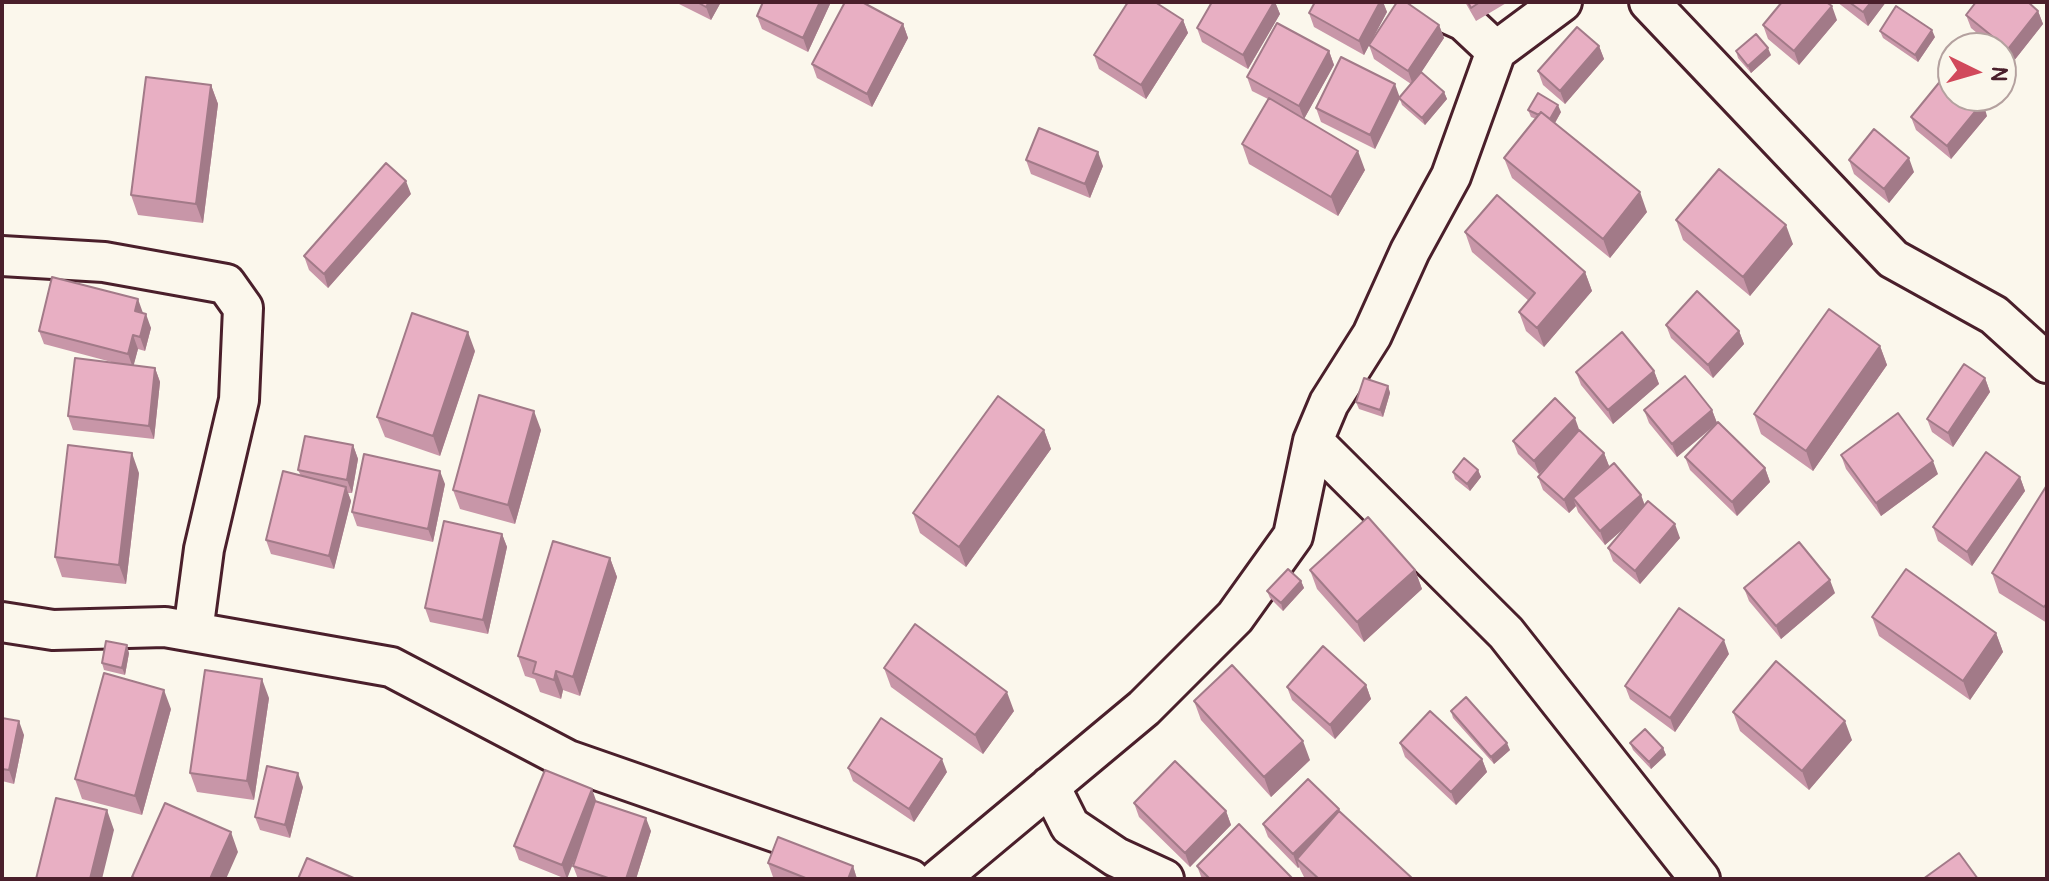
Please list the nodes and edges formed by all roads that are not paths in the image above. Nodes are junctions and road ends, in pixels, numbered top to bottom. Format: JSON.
{"nodes":[{"id":1,"x":1422,"y":2,"type":"edge"},
{"id":2,"x":1562,"y":2,"type":"edge"},
{"id":3,"x":1649,"y":2,"type":"edge"},
{"id":4,"x":1496,"y":51,"type":"junction"},
{"id":5,"x":2,"y":256,"type":"edge"},
{"id":6,"x":2047,"y":363,"type":"edge"},
{"id":7,"x":1313,"y":441,"type":"junction"},
{"id":8,"x":2,"y":622,"type":"edge"},
{"id":9,"x":193,"y":632,"type":"junction"},
{"id":10,"x":1050,"y":786,"type":"junction"},
{"id":11,"x":910,"y":879,"type":"edge"},
{"id":12,"x":939,"y":879,"type":"edge"},
{"id":13,"x":1164,"y":879,"type":"edge"},
{"id":14,"x":1700,"y":879,"type":"edge"}],
"edges":[{"from":1,"to":4,"type":"street"},
{"from":2,"to":4,"type":"street"},
{"from":3,"to":6,"type":"street"},
{"from":4,"to":7,"type":"street"},
{"from":5,"to":9,"type":"street"},
{"from":7,"to":10,"type":"street"},
{"from":7,"to":14,"type":"street"},
{"from":8,"to":9,"type":"street"},
{"from":9,"to":11,"type":"street"},
{"from":10,"to":12,"type":"street"},
{"from":10,"to":13,"type":"street"}]}
